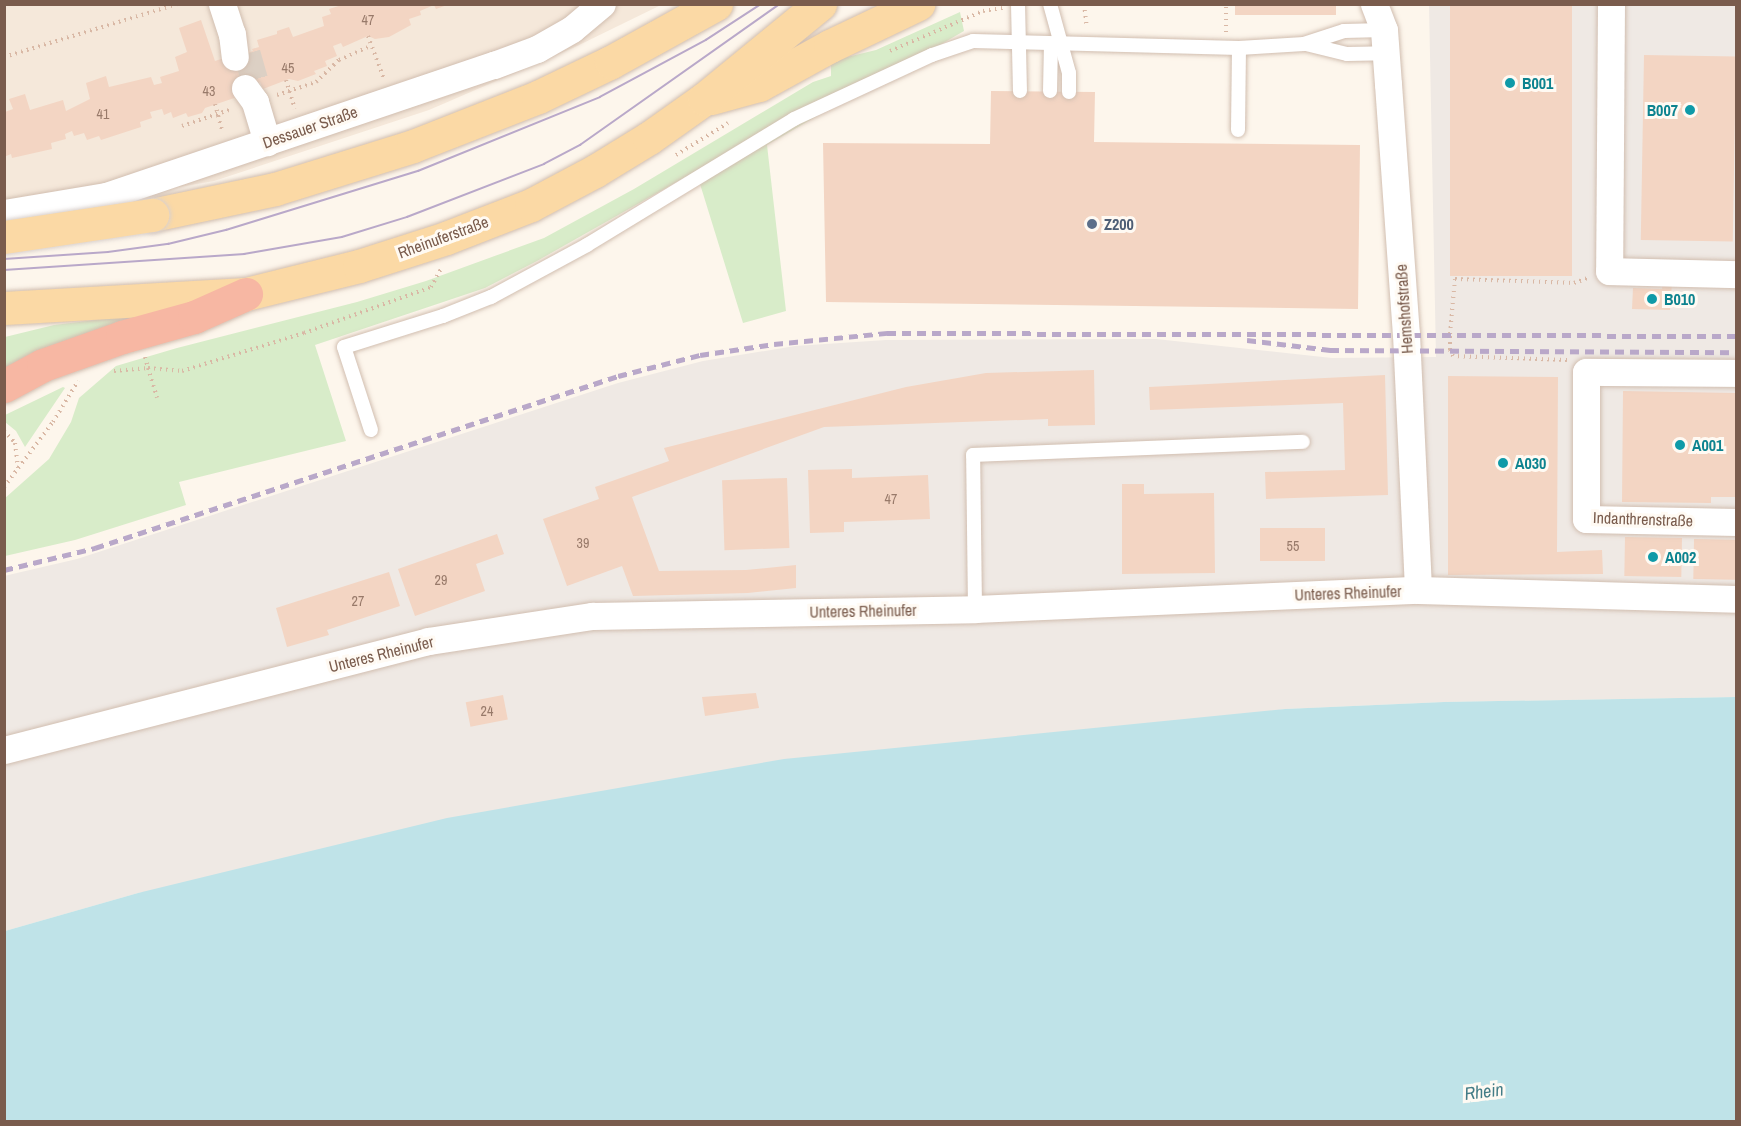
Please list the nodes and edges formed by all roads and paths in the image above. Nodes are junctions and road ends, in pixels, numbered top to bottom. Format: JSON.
{"nodes":[{"id":1,"x":177,"y":4,"type":"edge"},
{"id":2,"x":222,"y":4,"type":"edge"},
{"id":3,"x":602,"y":4,"type":"edge"},
{"id":4,"x":716,"y":4,"type":"edge"},
{"id":5,"x":820,"y":4,"type":"edge"},
{"id":6,"x":918,"y":4,"type":"edge"},
{"id":7,"x":1018,"y":4,"type":"edge"},
{"id":8,"x":1050,"y":4,"type":"edge"},
{"id":9,"x":1226,"y":4,"type":"edge"},
{"id":10,"x":1374,"y":4,"type":"edge"},
{"id":11,"x":1611,"y":4,"type":"edge"},
{"id":12,"x":691,"y":14,"type":"edge"},
{"id":13,"x":1386,"y":29,"type":"edge"},
{"id":14,"x":368,"y":36,"type":"dead end"},
{"id":15,"x":1020,"y":43,"type":"junction"},
{"id":16,"x":1056,"y":44,"type":"junction"},
{"id":17,"x":1304,"y":44,"type":"junction"},
{"id":18,"x":371,"y":46,"type":"junction"},
{"id":19,"x":238,"y":48,"type":"tunnel mouth"},
{"id":20,"x":1233,"y":48,"type":"junction"},
{"id":21,"x":4,"y":57,"type":"edge"},
{"id":22,"x":1020,"y":91,"type":"dead end"},
{"id":23,"x":1050,"y":91,"type":"dead end"},
{"id":24,"x":1069,"y":92,"type":"dead end"},
{"id":25,"x":282,"y":93,"type":"dead end"},
{"id":26,"x":246,"y":96,"type":"joint"},
{"id":27,"x":391,"y":99,"type":"junction"},
{"id":28,"x":704,"y":99,"type":"junction"},
{"id":29,"x":182,"y":126,"type":"dead end"},
{"id":30,"x":1238,"y":130,"type":"dead end"},
{"id":31,"x":267,"y":142,"type":"junction"},
{"id":32,"x":4,"y":213,"type":"edge"},
{"id":33,"x":4,"y":237,"type":"edge"},
{"id":34,"x":442,"y":269,"type":"dead end"},
{"id":35,"x":1609,"y":271,"type":"junction"},
{"id":36,"x":1737,"y":274,"type":"edge"},
{"id":37,"x":246,"y":294,"type":"junction"},
{"id":38,"x":4,"y":308,"type":"edge"},
{"id":39,"x":145,"y":356,"type":"dead end"},
{"id":40,"x":148,"y":368,"type":"junction"},
{"id":41,"x":126,"y":369,"type":"dead end"},
{"id":42,"x":1587,"y":372,"type":"junction"},
{"id":43,"x":1737,"y":373,"type":"edge"},
{"id":44,"x":79,"y":379,"type":"dead end"},
{"id":45,"x":4,"y":386,"type":"edge"},
{"id":46,"x":157,"y":398,"type":"dead end"},
{"id":47,"x":371,"y":430,"type":"dead end"},
{"id":48,"x":4,"y":432,"type":"edge"},
{"id":49,"x":1303,"y":442,"type":"dead end"},
{"id":50,"x":18,"y":469,"type":"junction"},
{"id":51,"x":4,"y":487,"type":"edge"},
{"id":52,"x":1737,"y":522,"type":"edge"},
{"id":53,"x":1418,"y":590,"type":"junction"},
{"id":54,"x":1737,"y":599,"type":"edge"},
{"id":55,"x":975,"y":609,"type":"junction"},
{"id":56,"x":4,"y":750,"type":"edge"}],
"edges":[{"from":1,"to":21,"type":"path"},
{"from":2,"to":19,"type":"street"},
{"from":3,"to":27,"type":"street","name":"Dessauer Straße"},
{"from":4,"to":12,"type":"main road"},
{"from":5,"to":28,"type":"main road","name":"Rheinuferstraße"},
{"from":6,"to":28,"type":"main road"},
{"from":7,"to":15,"type":"lane"},
{"from":8,"to":16,"type":"lane"},
{"from":9,"to":20,"type":"path"},
{"from":10,"to":13,"type":"street","name":"Hemshofstraße"},
{"from":11,"to":35,"type":"street"},
{"from":12,"to":33,"type":"main road","bridge":true},
{"from":13,"to":17,"type":"lane"},
{"from":13,"to":17,"type":"lane"},
{"from":13,"to":53,"type":"street","name":"Hemshofstraße"},
{"from":14,"to":18,"type":"path"},
{"from":15,"to":16,"type":"lane"},
{"from":15,"to":22,"type":"lane"},
{"from":15,"to":47,"type":"lane"},
{"from":16,"to":20,"type":"lane"},
{"from":16,"to":23,"type":"lane"},
{"from":16,"to":24,"type":"lane"},
{"from":17,"to":20,"type":"lane"},
{"from":18,"to":25,"type":"path"},
{"from":18,"to":27,"type":"path"},
{"from":20,"to":30,"type":"lane"},
{"from":26,"to":29,"type":"path"},
{"from":26,"to":31,"type":"street"},
{"from":27,"to":31,"type":"street","name":"Dessauer Straße"},
{"from":28,"to":37,"type":"main road","name":"Rheinuferstraße"},
{"from":31,"to":32,"type":"street","name":"Dessauer Straße"},
{"from":34,"to":40,"type":"path"},
{"from":35,"to":36,"type":"street"},
{"from":35,"to":42,"type":"path"},
{"from":37,"to":38,"type":"main road","name":"Rheinuferstraße"},
{"from":37,"to":45,"type":"highway"},
{"from":39,"to":40,"type":"path"},
{"from":40,"to":41,"type":"path"},
{"from":40,"to":46,"type":"path"},
{"from":42,"to":43,"type":"street"},
{"from":42,"to":52,"type":"street","name":"Indanthrenstraße"},
{"from":44,"to":50,"type":"path"},
{"from":48,"to":50,"type":"path"},
{"from":49,"to":55,"type":"lane"},
{"from":50,"to":51,"type":"path"},
{"from":53,"to":54,"type":"street","name":"Unteres Rheinufer"},
{"from":53,"to":55,"type":"street","name":"Unteres Rheinufer"},
{"from":55,"to":56,"type":"street","name":"Unteres Rheinufer"}]}
